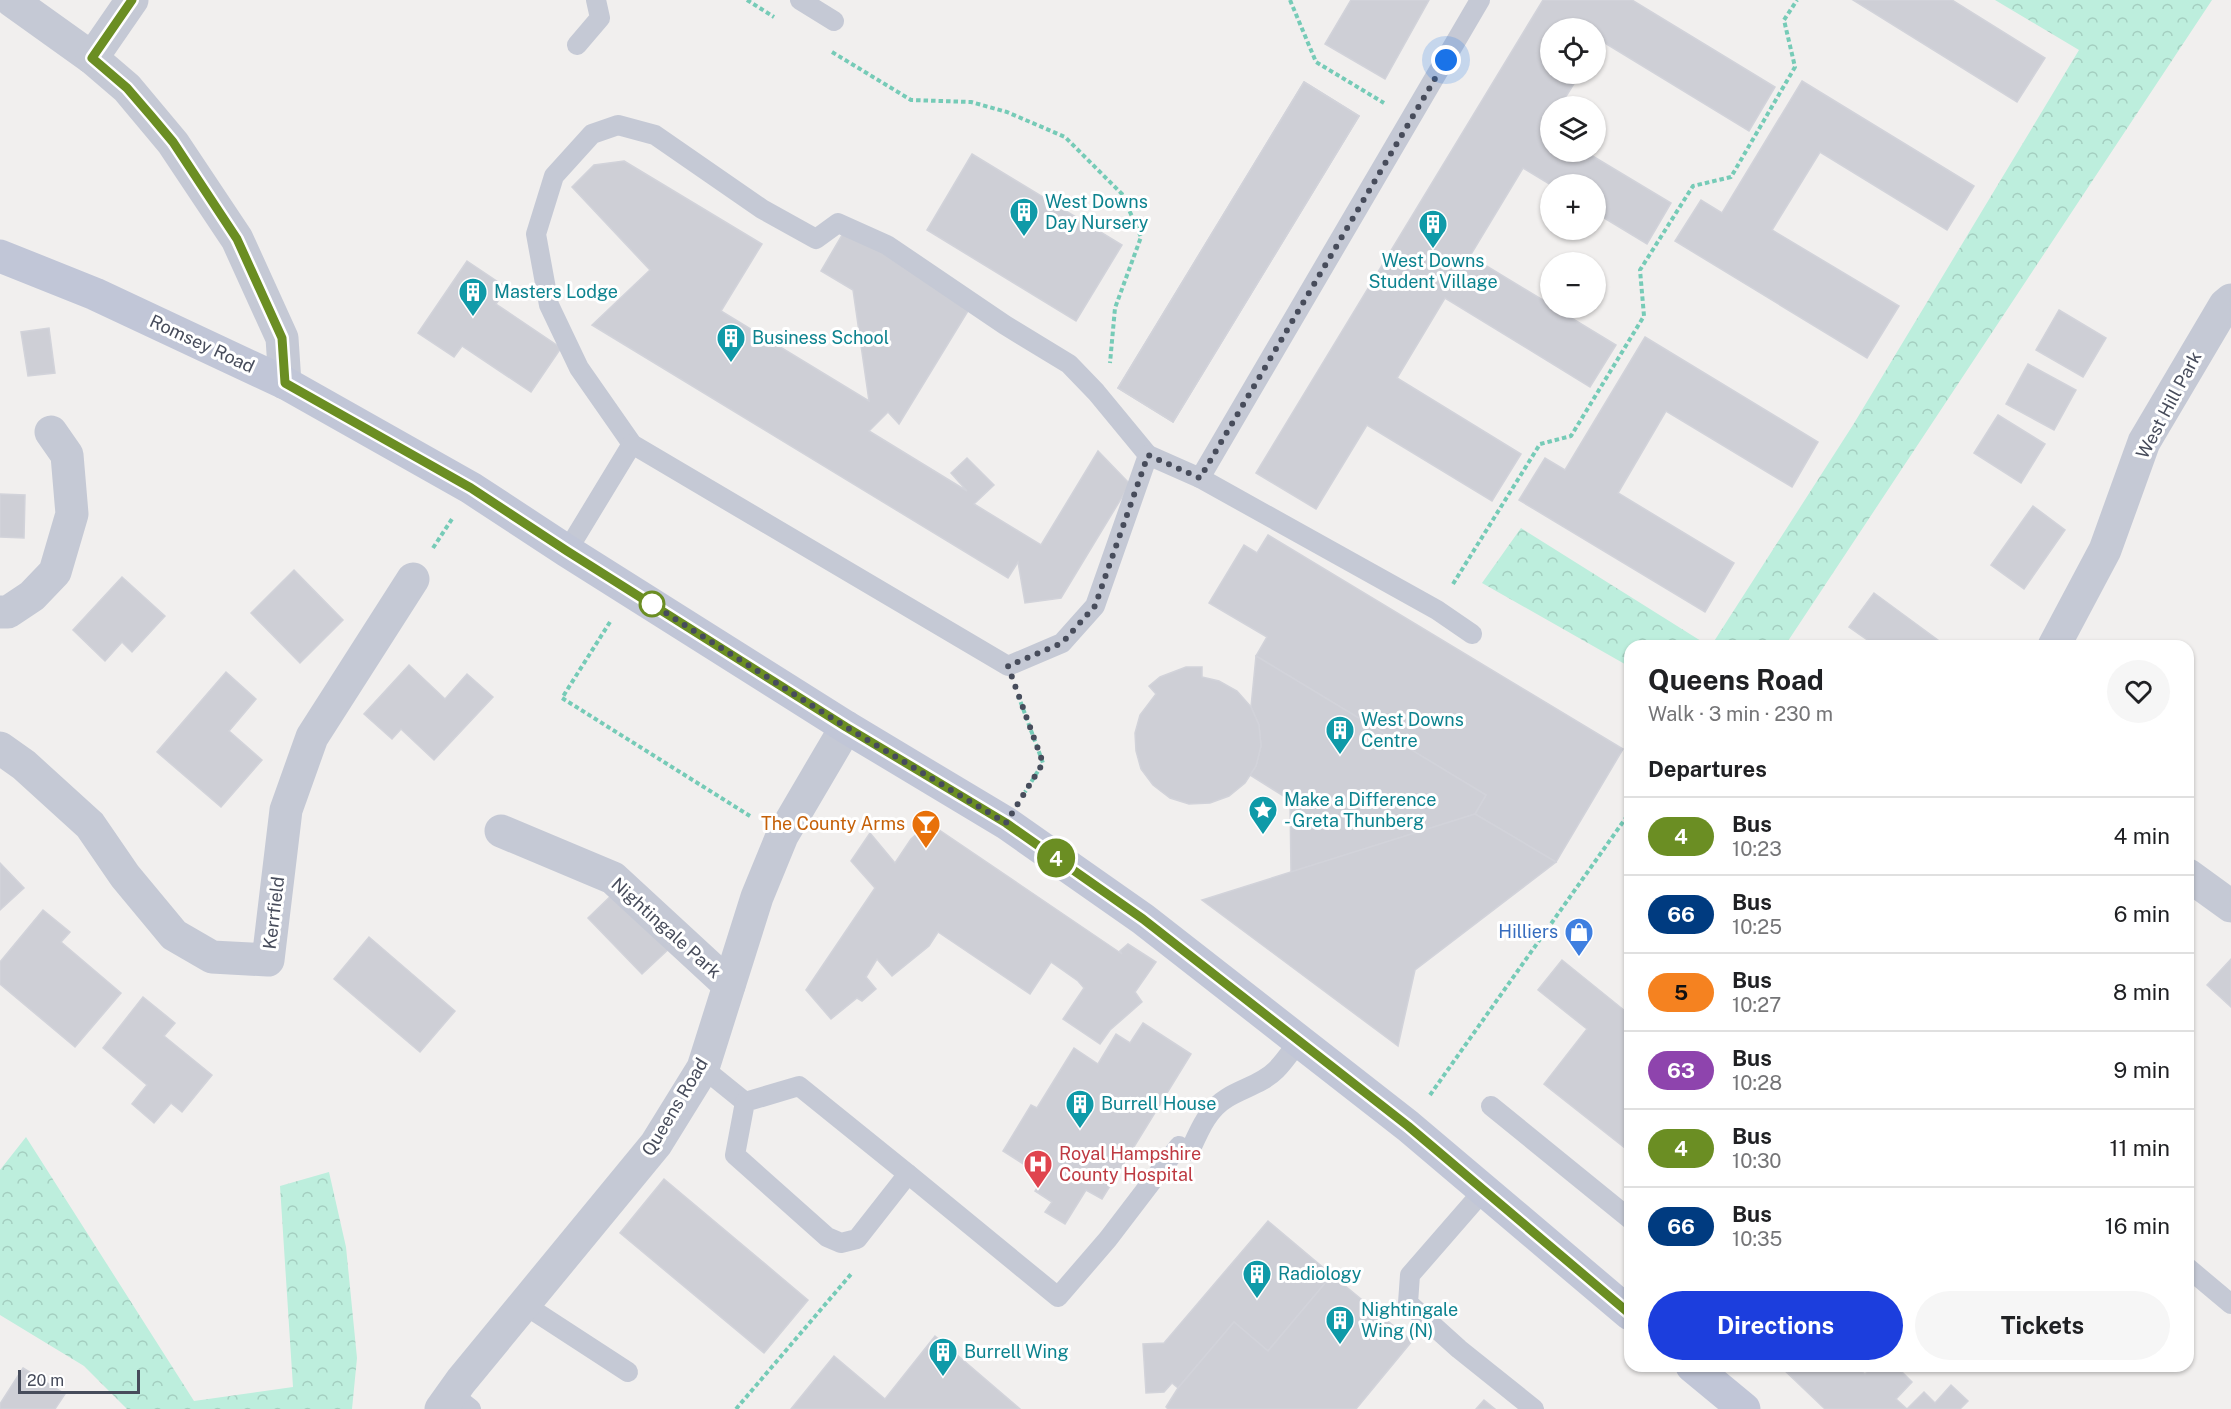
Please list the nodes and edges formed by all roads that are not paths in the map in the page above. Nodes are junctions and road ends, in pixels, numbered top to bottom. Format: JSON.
{"nodes":[{"id":1,"x":11,"y":0,"type":"edge"},
{"id":2,"x":132,"y":0,"type":"edge"},
{"id":3,"x":596,"y":0,"type":"edge"},
{"id":4,"x":800,"y":0,"type":"edge"},
{"id":5,"x":1480,"y":0,"type":"edge"},
{"id":6,"x":834,"y":21,"type":"dead end"},
{"id":7,"x":577,"y":45,"type":"dead end"},
{"id":8,"x":92,"y":58,"type":"junction"},
{"id":9,"x":0,"y":256,"type":"edge"},
{"id":10,"x":2231,"y":300,"type":"edge"},
{"id":11,"x":285,"y":383,"type":"junction"},
{"id":12,"x":51,"y":432,"type":"dead end"},
{"id":13,"x":632,"y":444,"type":"junction"},
{"id":14,"x":1148,"y":455,"type":"junction"},
{"id":15,"x":1200,"y":478,"type":"junction"},
{"id":16,"x":567,"y":551,"type":"junction"},
{"id":17,"x":413,"y":579,"type":"road end"},
{"id":18,"x":0,"y":612,"type":"edge"},
{"id":19,"x":1472,"y":634,"type":"dead end"},
{"id":20,"x":2057,"y":640,"type":"edge"},
{"id":21,"x":846,"y":727,"type":"junction"},
{"id":22,"x":0,"y":748,"type":"edge"},
{"id":23,"x":501,"y":831,"type":"dead end"},
{"id":24,"x":2194,"y":879,"type":"edge"},
{"id":25,"x":2231,"y":906,"type":"edge"},
{"id":26,"x":729,"y":985,"type":"junction"},
{"id":27,"x":1299,"y":1041,"type":"junction"},
{"id":28,"x":703,"y":1068,"type":"junction"},
{"id":29,"x":745,"y":1102,"type":"junction"},
{"id":30,"x":1491,"y":1106,"type":"dead end"},
{"id":31,"x":908,"y":1174,"type":"junction"},
{"id":32,"x":1484,"y":1190,"type":"junction"},
{"id":33,"x":1624,"y":1214,"type":"edge"},
{"id":34,"x":2194,"y":1274,"type":"edge"},
{"id":35,"x":2231,"y":1304,"type":"edge"},
{"id":36,"x":525,"y":1305,"type":"junction"},
{"id":37,"x":1624,"y":1309,"type":"edge"},
{"id":38,"x":628,"y":1372,"type":"dead end"},
{"id":39,"x":1699,"y":1372,"type":"edge"},
{"id":40,"x":455,"y":1404,"type":"edge"},
{"id":41,"x":1742,"y":1408,"type":"edge"},
{"id":42,"x":1534,"y":1409,"type":"edge"}],
"edges":[{"from":1,"to":8,"type":"street"},
{"from":2,"to":8,"type":"street"},
{"from":3,"to":7,"type":"lane"},
{"from":4,"to":6,"type":"lane"},
{"from":5,"to":15,"type":"lane"},
{"from":8,"to":11,"type":"street"},
{"from":9,"to":11,"type":"main road","name":"Romsey Road"},
{"from":10,"to":20,"type":"street","name":"West Hill Park"},
{"from":11,"to":16,"type":"main road","name":"Romsey Road"},
{"from":12,"to":18,"type":"street"},
{"from":13,"to":14,"type":"lane"},
{"from":13,"to":14,"type":"lane"},
{"from":13,"to":16,"type":"lane"},
{"from":14,"to":15,"type":"lane"},
{"from":15,"to":19,"type":"lane"},
{"from":16,"to":21,"type":"main road","name":"Romsey Road"},
{"from":17,"to":22,"type":"street","name":"Kerrfield"},
{"from":21,"to":26,"type":"street","name":"Queens Road"},
{"from":21,"to":27,"type":"main road","name":"Romsey Road"},
{"from":23,"to":26,"type":"street","name":"Nightingale Park"},
{"from":24,"to":25,"type":"street"},
{"from":26,"to":28,"type":"street","name":"Queens Road"},
{"from":27,"to":31,"type":"lane"},
{"from":27,"to":32,"type":"main road","name":"Romsey Road"},
{"from":28,"to":29,"type":"lane"},
{"from":28,"to":36,"type":"street","name":"Queens Road"},
{"from":29,"to":31,"type":"lane"},
{"from":29,"to":31,"type":"lane"},
{"from":30,"to":33,"type":"lane"},
{"from":32,"to":37,"type":"main road","name":"Romsey Road"},
{"from":32,"to":42,"type":"lane"},
{"from":34,"to":35,"type":"lane"},
{"from":36,"to":38,"type":"lane"},
{"from":36,"to":40,"type":"street","name":"Queens Road"},
{"from":39,"to":41,"type":"main road"}]}
